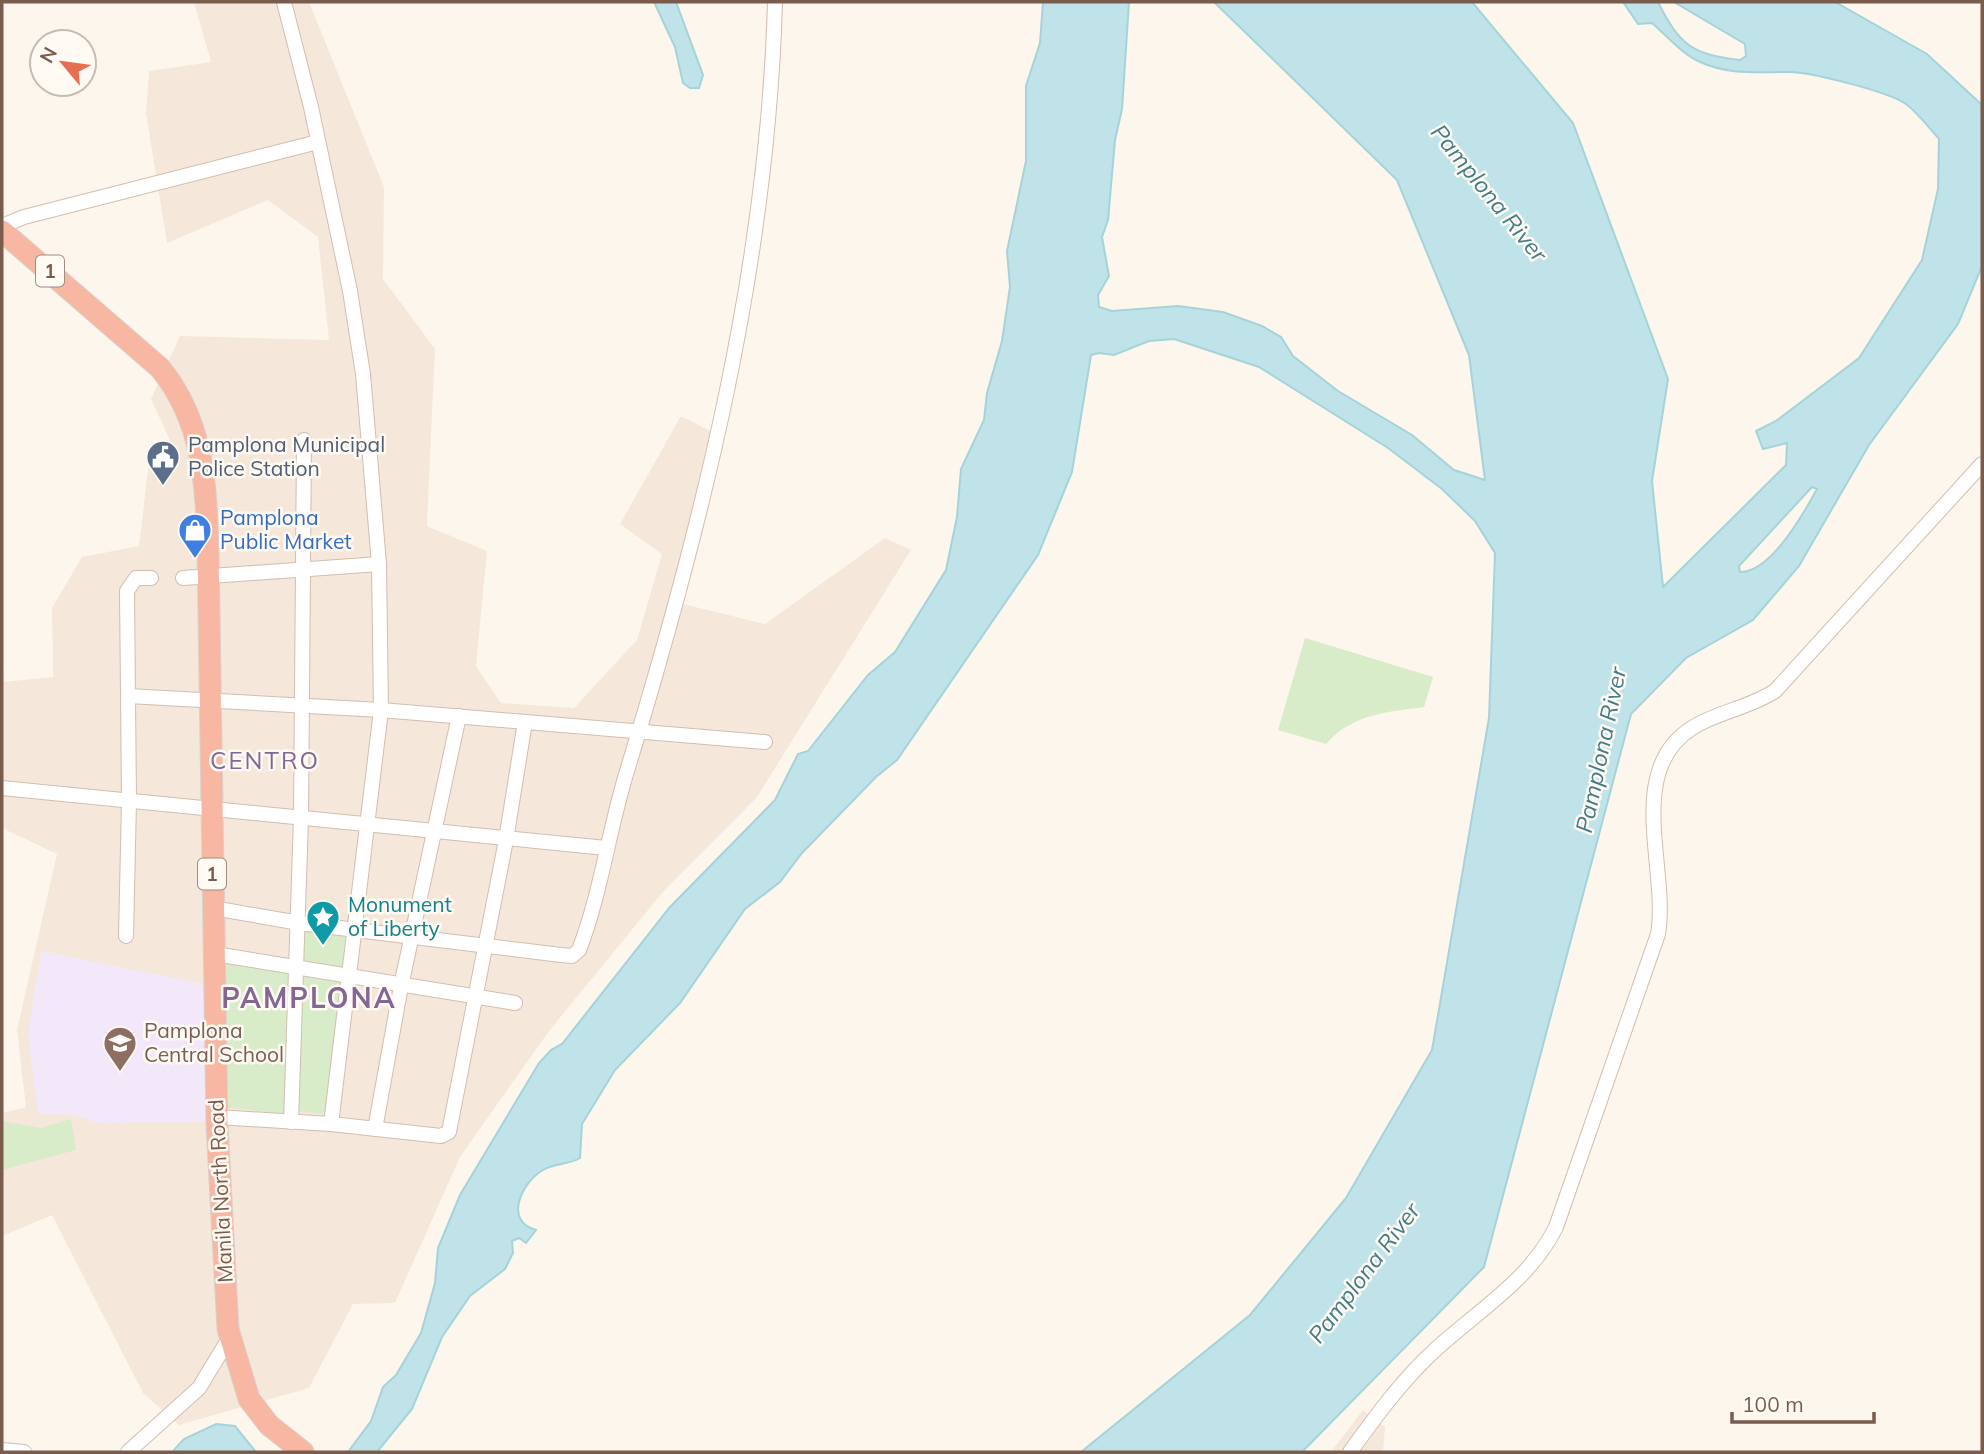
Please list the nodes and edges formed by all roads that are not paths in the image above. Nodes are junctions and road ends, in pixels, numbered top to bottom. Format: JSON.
{"nodes":[{"id":1,"x":284,"y":2,"type":"edge"},
{"id":2,"x":775,"y":2,"type":"edge"},
{"id":3,"x":318,"y":142,"type":"junction"},
{"id":4,"x":2,"y":226,"type":"edge"},
{"id":5,"x":2,"y":231,"type":"edge"},
{"id":6,"x":304,"y":440,"type":"dead end"},
{"id":7,"x":1982,"y":464,"type":"edge"},
{"id":8,"x":379,"y":564,"type":"junction"},
{"id":9,"x":303,"y":571,"type":"junction"},
{"id":10,"x":208,"y":577,"type":"junction"},
{"id":11,"x":151,"y":578,"type":"dead end"},
{"id":12,"x":183,"y":578,"type":"dead end"},
{"id":13,"x":128,"y":696,"type":"junction"},
{"id":14,"x":208,"y":700,"type":"junction"},
{"id":15,"x":301,"y":708,"type":"junction"},
{"id":16,"x":381,"y":710,"type":"junction"},
{"id":17,"x":459,"y":716,"type":"junction"},
{"id":18,"x":525,"y":722,"type":"junction"},
{"id":19,"x":639,"y":733,"type":"junction"},
{"id":20,"x":765,"y":742,"type":"dead end"},
{"id":21,"x":2,"y":788,"type":"edge"},
{"id":22,"x":129,"y":801,"type":"junction"},
{"id":23,"x":211,"y":809,"type":"junction"},
{"id":24,"x":301,"y":818,"type":"junction"},
{"id":25,"x":369,"y":825,"type":"junction"},
{"id":26,"x":435,"y":832,"type":"junction"},
{"id":27,"x":506,"y":840,"type":"junction"},
{"id":28,"x":606,"y":848,"type":"junction"},
{"id":29,"x":213,"y":908,"type":"junction"},
{"id":30,"x":299,"y":923,"type":"junction"},
{"id":31,"x":354,"y":928,"type":"junction"},
{"id":32,"x":126,"y":936,"type":"dead end"},
{"id":33,"x":412,"y":936,"type":"junction"},
{"id":34,"x":485,"y":944,"type":"junction"},
{"id":35,"x":215,"y":954,"type":"junction"},
{"id":36,"x":297,"y":969,"type":"junction"},
{"id":37,"x":348,"y":978,"type":"junction"},
{"id":38,"x":401,"y":986,"type":"junction"},
{"id":39,"x":476,"y":997,"type":"junction"},
{"id":40,"x":515,"y":1003,"type":"dead end"},
{"id":41,"x":217,"y":1117,"type":"junction"},
{"id":42,"x":291,"y":1122,"type":"junction"},
{"id":43,"x":331,"y":1124,"type":"junction"},
{"id":44,"x":374,"y":1129,"type":"junction"},
{"id":45,"x":230,"y":1337,"type":"junction"},
{"id":46,"x":2,"y":1450,"type":"edge"},
{"id":47,"x":302,"y":1451,"type":"edge"},
{"id":48,"x":23,"y":1452,"type":"edge"},
{"id":49,"x":128,"y":1452,"type":"edge"},
{"id":50,"x":1350,"y":1452,"type":"edge"}],
"edges":[{"from":1,"to":3,"type":"street"},
{"from":2,"to":19,"type":"street"},
{"from":3,"to":4,"type":"street"},
{"from":3,"to":8,"type":"street"},
{"from":5,"to":10,"type":"highway","name":"Manila North Road","number":"1"},
{"from":6,"to":9,"type":"street"},
{"from":7,"to":50,"type":"street"},
{"from":8,"to":9,"type":"street"},
{"from":8,"to":16,"type":"street"},
{"from":9,"to":10,"type":"street"},
{"from":9,"to":15,"type":"street"},
{"from":10,"to":12,"type":"street"},
{"from":10,"to":14,"type":"highway","name":"Manila North Road","number":"1"},
{"from":11,"to":13,"type":"street"},
{"from":13,"to":14,"type":"street"},
{"from":13,"to":22,"type":"street"},
{"from":14,"to":15,"type":"street"},
{"from":14,"to":23,"type":"highway","name":"Manila North Road","number":"1"},
{"from":15,"to":16,"type":"street"},
{"from":15,"to":24,"type":"street"},
{"from":16,"to":17,"type":"street"},
{"from":16,"to":25,"type":"street"},
{"from":17,"to":18,"type":"street"},
{"from":17,"to":26,"type":"street"},
{"from":18,"to":19,"type":"street"},
{"from":18,"to":27,"type":"street"},
{"from":19,"to":20,"type":"street"},
{"from":19,"to":28,"type":"street"},
{"from":21,"to":22,"type":"street"},
{"from":22,"to":23,"type":"street"},
{"from":22,"to":32,"type":"street"},
{"from":23,"to":24,"type":"street"},
{"from":23,"to":29,"type":"highway","name":"Manila North Road","number":"1"},
{"from":24,"to":25,"type":"street"},
{"from":24,"to":30,"type":"street"},
{"from":25,"to":26,"type":"street"},
{"from":25,"to":31,"type":"street"},
{"from":26,"to":27,"type":"street"},
{"from":26,"to":33,"type":"street"},
{"from":27,"to":28,"type":"street"},
{"from":27,"to":34,"type":"street"},
{"from":28,"to":34,"type":"street"},
{"from":29,"to":30,"type":"street"},
{"from":29,"to":35,"type":"highway","name":"Manila North Road","number":"1"},
{"from":30,"to":31,"type":"street"},
{"from":30,"to":36,"type":"street"},
{"from":31,"to":33,"type":"street"},
{"from":31,"to":37,"type":"street"},
{"from":33,"to":34,"type":"street"},
{"from":33,"to":38,"type":"street"},
{"from":34,"to":39,"type":"street"},
{"from":35,"to":36,"type":"street"},
{"from":35,"to":41,"type":"highway","name":"Manila North Road","number":"1"},
{"from":36,"to":37,"type":"street"},
{"from":36,"to":42,"type":"street"},
{"from":37,"to":38,"type":"street"},
{"from":37,"to":43,"type":"street"},
{"from":38,"to":39,"type":"street"},
{"from":38,"to":44,"type":"street"},
{"from":39,"to":40,"type":"street"},
{"from":39,"to":44,"type":"street"},
{"from":41,"to":42,"type":"street"},
{"from":41,"to":45,"type":"highway","name":"Manila North Road","number":"1"},
{"from":42,"to":43,"type":"street"},
{"from":43,"to":44,"type":"street"},
{"from":45,"to":47,"type":"highway","name":"Manila North Road","number":"1"},
{"from":45,"to":49,"type":"street"},
{"from":46,"to":48,"type":"street"}]}
